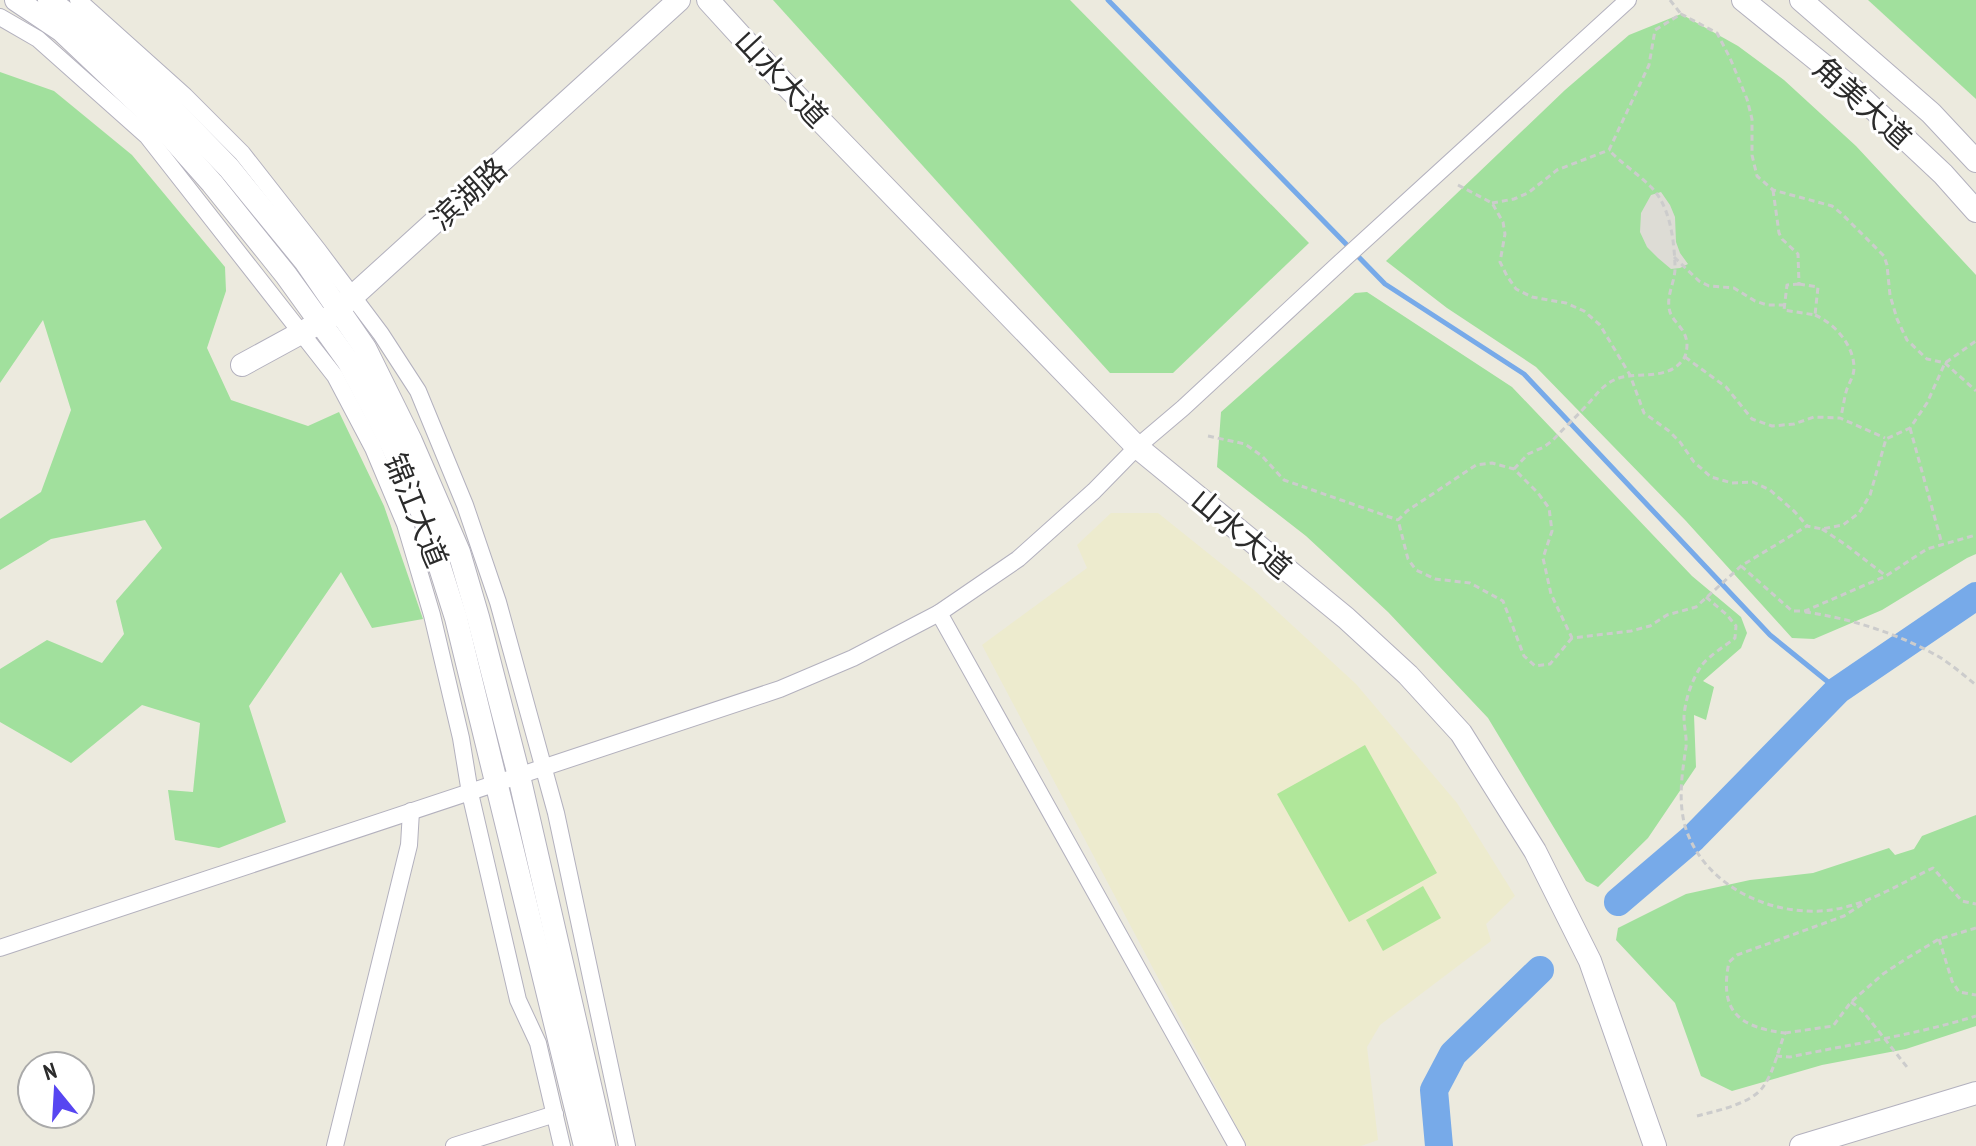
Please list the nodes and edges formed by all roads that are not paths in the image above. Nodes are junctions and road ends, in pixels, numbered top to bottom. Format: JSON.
{"nodes":[{"id":1,"x":16,"y":0,"type":"edge"},
{"id":2,"x":49,"y":0,"type":"edge"},
{"id":3,"x":78,"y":0,"type":"edge"},
{"id":4,"x":679,"y":0,"type":"edge"},
{"id":5,"x":708,"y":0,"type":"edge"},
{"id":6,"x":1628,"y":0,"type":"edge"},
{"id":7,"x":1743,"y":0,"type":"edge"},
{"id":8,"x":1801,"y":0,"type":"edge"},
{"id":9,"x":0,"y":17,"type":"edge"},
{"id":10,"x":1976,"y":161,"type":"edge"},
{"id":11,"x":1976,"y":211,"type":"edge"},
{"id":12,"x":346,"y":303,"type":"junction"},
{"id":13,"x":310,"y":327,"type":"junction"},
{"id":14,"x":242,"y":365,"type":"dead end"},
{"id":15,"x":1137,"y":447,"type":"junction"},
{"id":16,"x":939,"y":613,"type":"junction"},
{"id":17,"x":543,"y":768,"type":"junction"},
{"id":18,"x":519,"y":776,"type":"junction"},
{"id":19,"x":497,"y":784,"type":"junction"},
{"id":20,"x":470,"y":793,"type":"junction"},
{"id":21,"x":411,"y":811,"type":"junction"},
{"id":22,"x":0,"y":948,"type":"edge"},
{"id":23,"x":1976,"y":1093,"type":"edge"},
{"id":24,"x":555,"y":1114,"type":"junction"},
{"id":25,"x":335,"y":1146,"type":"edge"},
{"id":26,"x":454,"y":1146,"type":"edge"},
{"id":27,"x":562,"y":1146,"type":"edge"},
{"id":28,"x":585,"y":1146,"type":"edge"},
{"id":29,"x":604,"y":1146,"type":"edge"},
{"id":30,"x":627,"y":1146,"type":"edge"},
{"id":31,"x":1237,"y":1146,"type":"edge"},
{"id":32,"x":1655,"y":1146,"type":"edge"},
{"id":33,"x":1801,"y":1146,"type":"edge"}],
"edges":[{"from":1,"to":13,"type":"street","name":"锦江大道"},
{"from":2,"to":12,"type":"street","name":"锦江大道"},
{"from":3,"to":12,"type":"street"},
{"from":4,"to":12,"type":"street","name":"滨湖路"},
{"from":5,"to":15,"type":"street","name":"山水大道"},
{"from":6,"to":15,"type":"street"},
{"from":7,"to":11,"type":"street","name":"角美大道"},
{"from":8,"to":10,"type":"street","name":"角美大道"},
{"from":9,"to":13,"type":"street"},
{"from":12,"to":13,"type":"street","name":"滨湖路"},
{"from":12,"to":17,"type":"street"},
{"from":12,"to":18,"type":"street","name":"锦江大道"},
{"from":13,"to":14,"type":"street","name":"滨湖路"},
{"from":13,"to":19,"type":"street","name":"锦江大道"},
{"from":13,"to":20,"type":"street"},
{"from":15,"to":16,"type":"street"},
{"from":15,"to":32,"type":"street","name":"山水大道"},
{"from":16,"to":17,"type":"street"},
{"from":16,"to":31,"type":"street"},
{"from":17,"to":18,"type":"street"},
{"from":17,"to":30,"type":"street"},
{"from":18,"to":19,"type":"street"},
{"from":18,"to":29,"type":"street","name":"锦江大道"},
{"from":19,"to":20,"type":"street"},
{"from":19,"to":28,"type":"street","name":"锦江大道"},
{"from":20,"to":21,"type":"street"},
{"from":20,"to":24,"type":"street"},
{"from":21,"to":22,"type":"street"},
{"from":21,"to":25,"type":"street"},
{"from":23,"to":33,"type":"street"},
{"from":24,"to":26,"type":"street"},
{"from":24,"to":27,"type":"street"}]}
